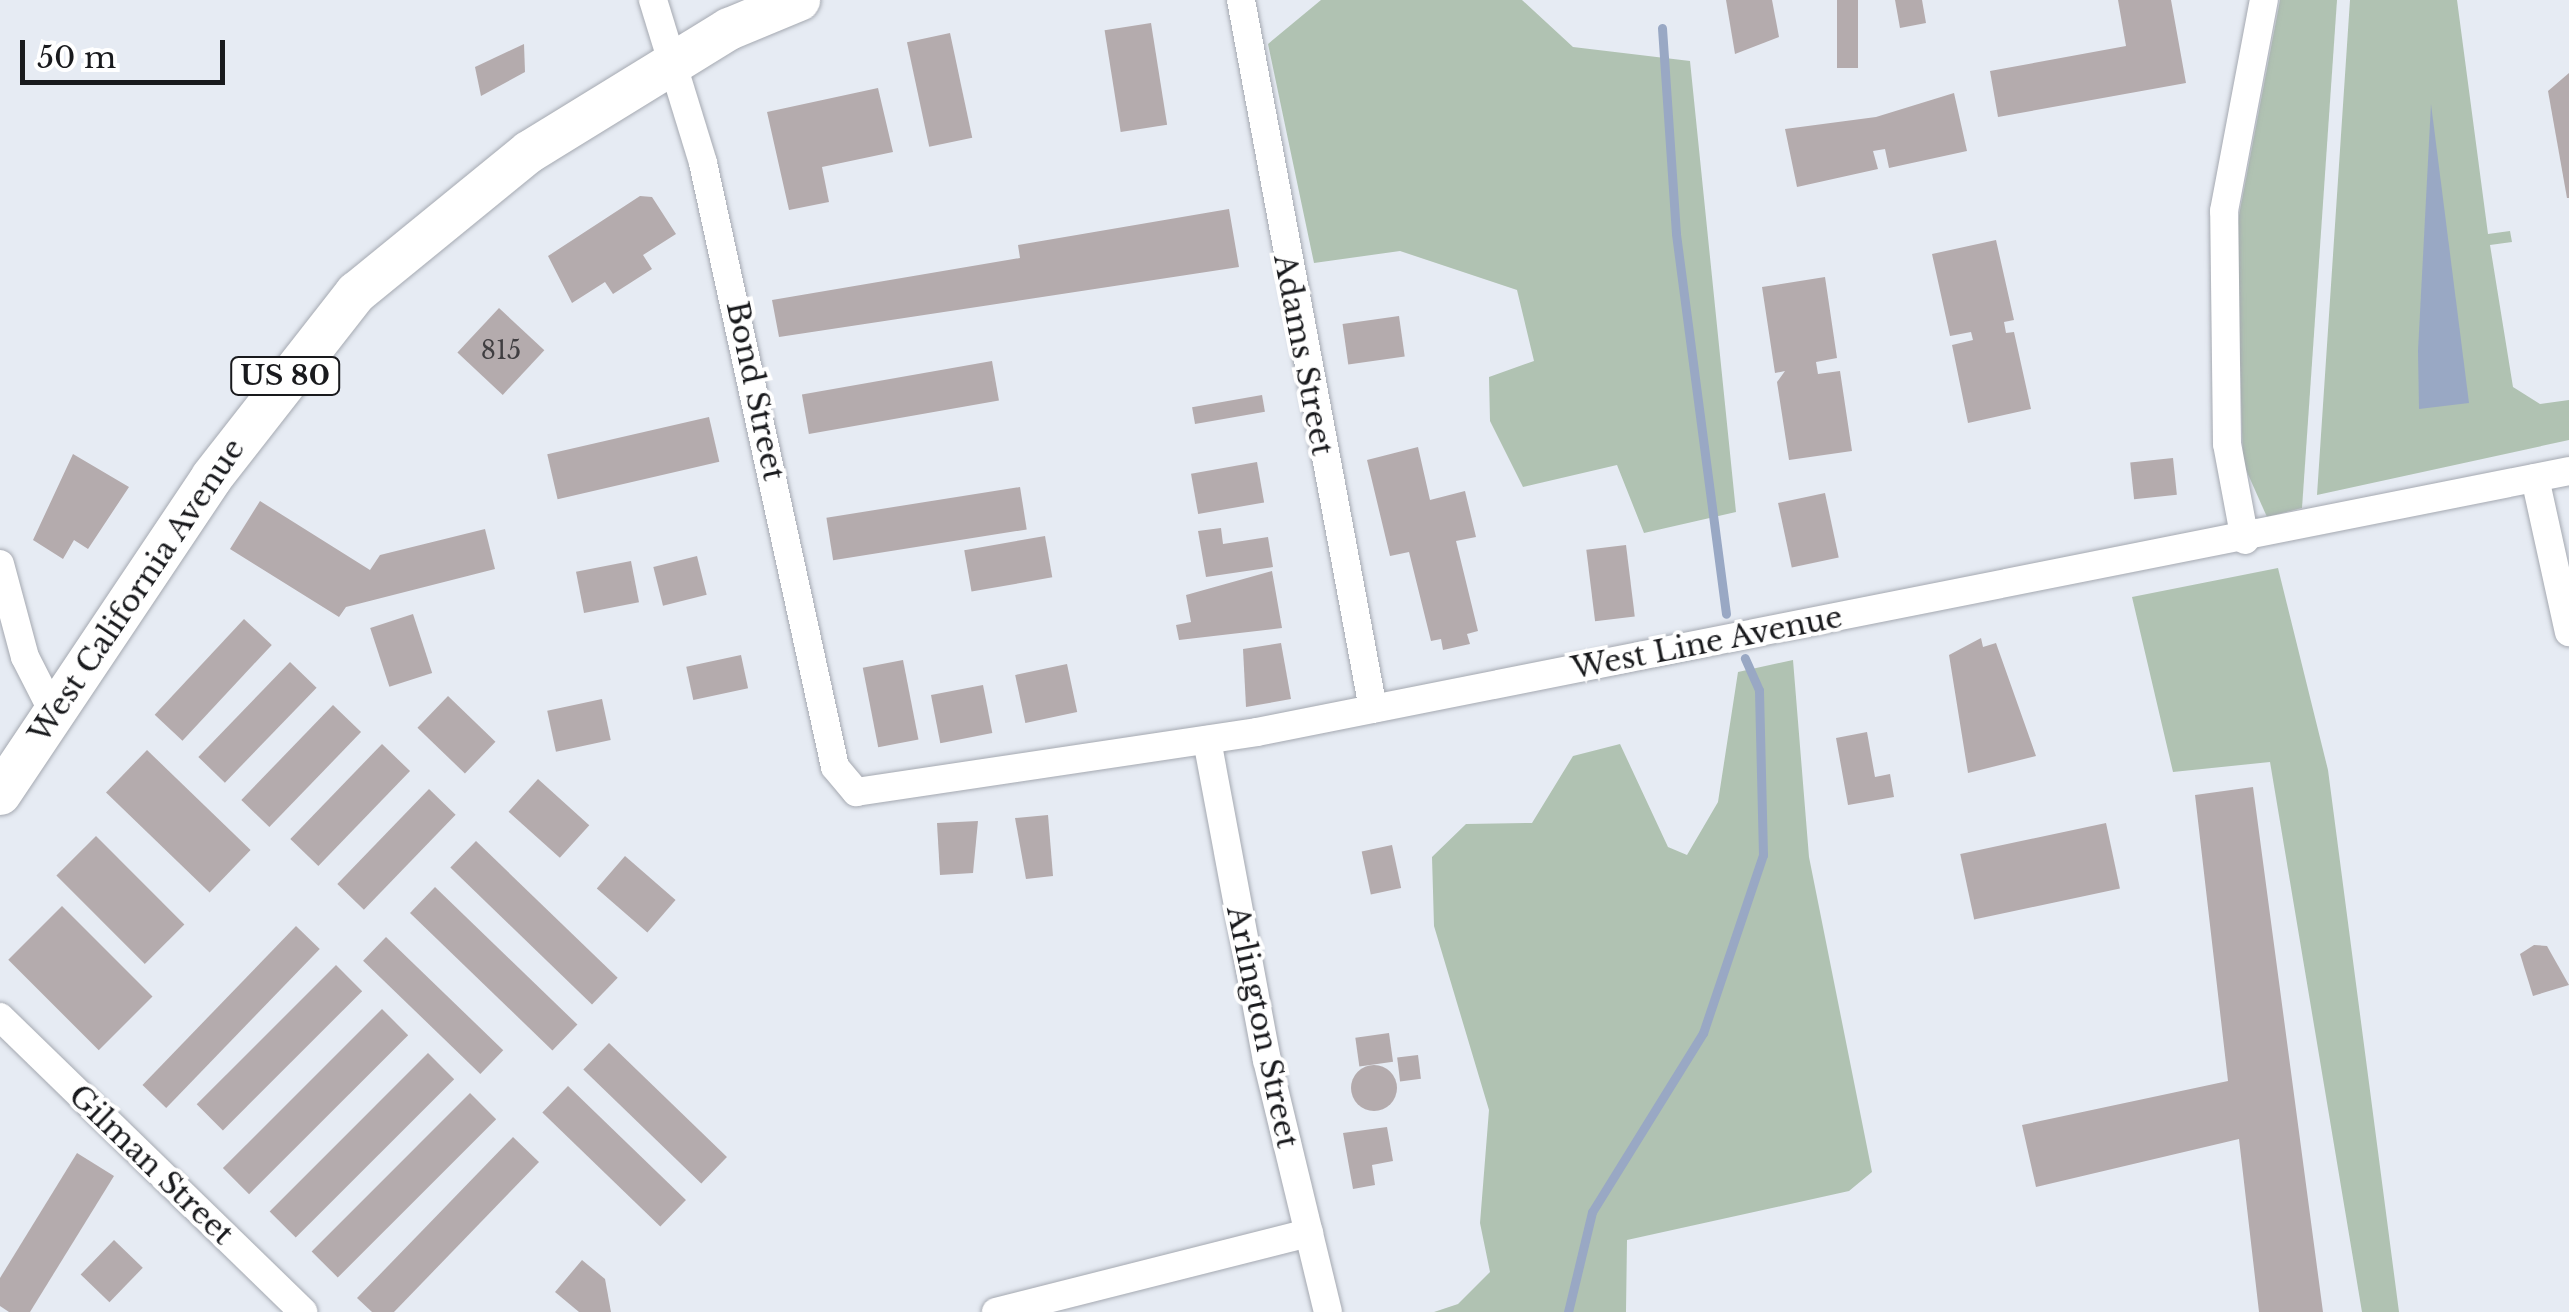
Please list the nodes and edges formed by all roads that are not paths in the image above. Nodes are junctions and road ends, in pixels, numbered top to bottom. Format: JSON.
{"nodes":[{"id":1,"x":653,"y":0,"type":"edge"},
{"id":2,"x":799,"y":0,"type":"edge"},
{"id":3,"x":1241,"y":0,"type":"edge"},
{"id":4,"x":2264,"y":0,"type":"edge"},
{"id":5,"x":675,"y":59,"type":"junction"},
{"id":6,"x":2569,"y":471,"type":"edge"},
{"id":7,"x":2536,"y":478,"type":"junction"},
{"id":8,"x":2245,"y":540,"type":"junction"},
{"id":9,"x":0,"y":564,"type":"edge"},
{"id":10,"x":4,"y":596,"type":"edge"},
{"id":11,"x":2569,"y":632,"type":"edge"},
{"id":12,"x":1373,"y":708,"type":"junction"},
{"id":13,"x":53,"y":712,"type":"junction"},
{"id":14,"x":1207,"y":740,"type":"junction"},
{"id":15,"x":844,"y":785,"type":"joint"},
{"id":16,"x":0,"y":794,"type":"edge"},
{"id":17,"x":0,"y":1017,"type":"edge"},
{"id":18,"x":1308,"y":1234,"type":"junction"},
{"id":19,"x":303,"y":1312,"type":"edge"},
{"id":20,"x":996,"y":1312,"type":"edge"},
{"id":21,"x":1328,"y":1312,"type":"edge"}],
"edges":[{"from":1,"to":5,"type":"street","name":"Bond Street"},
{"from":2,"to":5,"type":"main road","name":"West California Avenue","number":"US 80"},
{"from":3,"to":12,"type":"street","name":"Adams Street"},
{"from":4,"to":8,"type":"street"},
{"from":5,"to":13,"type":"main road","name":"West California Avenue","number":"US 80"},
{"from":5,"to":15,"type":"street","name":"Bond Street"},
{"from":6,"to":7,"type":"street","name":"West Line Avenue"},
{"from":7,"to":8,"type":"street","name":"West Line Avenue"},
{"from":7,"to":11,"type":"street"},
{"from":8,"to":12,"type":"street","name":"West Line Avenue"},
{"from":9,"to":10,"type":"street"},
{"from":10,"to":13,"type":"street"},
{"from":12,"to":14,"type":"street","name":"West Line Avenue"},
{"from":13,"to":16,"type":"main road","name":"West California Avenue","number":"US 80"},
{"from":14,"to":15,"type":"street","name":"West Line Avenue"},
{"from":14,"to":18,"type":"street","name":"Arlington Street"},
{"from":17,"to":19,"type":"street","name":"Gilman Street"},
{"from":18,"to":20,"type":"street"},
{"from":18,"to":21,"type":"street","name":"Arlington Street"}]}
